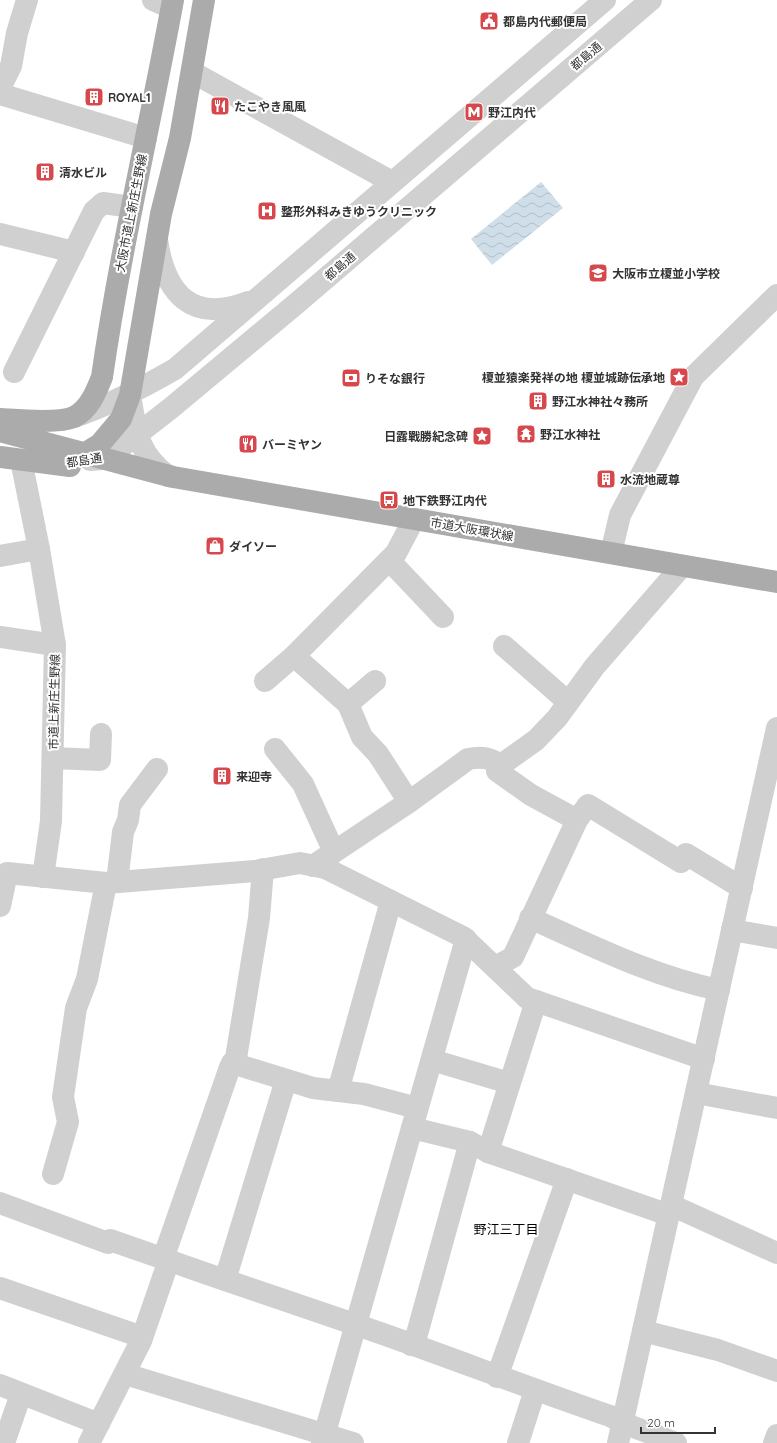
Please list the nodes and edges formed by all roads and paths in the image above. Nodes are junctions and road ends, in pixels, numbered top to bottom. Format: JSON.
{"nodes":[{"id":1,"x":27,"y":0,"type":"edge"},
{"id":2,"x":204,"y":0,"type":"edge"},
{"id":3,"x":605,"y":0,"type":"edge"},
{"id":4,"x":651,"y":0,"type":"edge"},
{"id":5,"x":166,"y":3,"type":"edge"},
{"id":6,"x":192,"y":72,"type":"junction"},
{"id":7,"x":1,"y":97,"type":"edge"},
{"id":8,"x":146,"y":138,"type":"junction"},
{"id":9,"x":392,"y":182,"type":"junction"},
{"id":10,"x":132,"y":207,"type":"junction"},
{"id":11,"x":0,"y":234,"type":"edge"},
{"id":12,"x":157,"y":236,"type":"junction"},
{"id":13,"x":74,"y":252,"type":"junction"},
{"id":14,"x":777,"y":295,"type":"edge"},
{"id":15,"x":255,"y":299,"type":"junction"},
{"id":16,"x":14,"y":372,"type":"dead end"},
{"id":17,"x":130,"y":395,"type":"junction"},
{"id":18,"x":74,"y":417,"type":"junction"},
{"id":19,"x":0,"y":419,"type":"edge"},
{"id":20,"x":0,"y":431,"type":"edge"},
{"id":21,"x":138,"y":434,"type":"junction"},
{"id":22,"x":94,"y":457,"type":"junction"},
{"id":23,"x":10,"y":458,"type":"edge"},
{"id":24,"x":55,"y":464,"type":"junction"},
{"id":25,"x":168,"y":476,"type":"junction"},
{"id":26,"x":414,"y":519,"type":"junction"},
{"id":27,"x":39,"y":549,"type":"junction"},
{"id":28,"x":611,"y":553,"type":"junction"},
{"id":29,"x":0,"y":556,"type":"edge"},
{"id":30,"x":389,"y":560,"type":"junction"},
{"id":31,"x":682,"y":566,"type":"junction"},
{"id":32,"x":777,"y":582,"type":"edge"},
{"id":33,"x":443,"y":617,"type":"dead end"},
{"id":34,"x":0,"y":637,"type":"edge"},
{"id":35,"x":55,"y":645,"type":"junction"},
{"id":36,"x":504,"y":646,"type":"dead end"},
{"id":37,"x":294,"y":656,"type":"junction"},
{"id":38,"x":265,"y":681,"type":"dead end"},
{"id":39,"x":375,"y":681,"type":"dead end"},
{"id":40,"x":568,"y":702,"type":"junction"},
{"id":41,"x":348,"y":704,"type":"junction"},
{"id":42,"x":777,"y":728,"type":"edge"},
{"id":43,"x":101,"y":734,"type":"dead end"},
{"id":44,"x":275,"y":749,"type":"dead end"},
{"id":45,"x":53,"y":758,"type":"junction"},
{"id":46,"x":501,"y":765,"type":"junction"},
{"id":47,"x":773,"y":768,"type":"edge"},
{"id":48,"x":157,"y":769,"type":"dead end"},
{"id":49,"x":409,"y":802,"type":"junction"},
{"id":50,"x":577,"y":820,"type":"junction"},
{"id":51,"x":334,"y":852,"type":"junction"},
{"id":52,"x":312,"y":866,"type":"junction"},
{"id":53,"x":263,"y":869,"type":"junction"},
{"id":54,"x":3,"y":871,"type":"edge"},
{"id":55,"x":43,"y":877,"type":"junction"},
{"id":56,"x":112,"y":882,"type":"junction"},
{"id":57,"x":742,"y":888,"type":"junction"},
{"id":58,"x":391,"y":901,"type":"junction"},
{"id":59,"x":0,"y":906,"type":"edge"},
{"id":60,"x":530,"y":918,"type":"junction"},
{"id":61,"x":732,"y":930,"type":"junction"},
{"id":62,"x":777,"y":938,"type":"edge"},
{"id":63,"x":466,"y":939,"type":"junction"},
{"id":64,"x":495,"y":967,"type":"junction"},
{"id":65,"x":719,"y":990,"type":"junction"},
{"id":66,"x":536,"y":1001,"type":"junction"},
{"id":67,"x":704,"y":1058,"type":"junction"},
{"id":68,"x":432,"y":1060,"type":"junction"},
{"id":69,"x":232,"y":1063,"type":"junction"},
{"id":70,"x":286,"y":1080,"type":"junction"},
{"id":71,"x":509,"y":1083,"type":"junction"},
{"id":72,"x":338,"y":1091,"type":"junction"},
{"id":73,"x":696,"y":1093,"type":"junction"},
{"id":74,"x":777,"y":1108,"type":"edge"},
{"id":75,"x":415,"y":1118,"type":"junction"},
{"id":76,"x":479,"y":1147,"type":"junction"},
{"id":77,"x":53,"y":1174,"type":"dead end"},
{"id":78,"x":567,"y":1179,"type":"junction"},
{"id":79,"x":0,"y":1203,"type":"edge"},
{"id":80,"x":670,"y":1210,"type":"junction"},
{"id":81,"x":777,"y":1253,"type":"edge"},
{"id":82,"x":166,"y":1260,"type":"junction"},
{"id":83,"x":225,"y":1280,"type":"junction"},
{"id":84,"x":0,"y":1288,"type":"edge"},
{"id":85,"x":356,"y":1325,"type":"junction"},
{"id":86,"x":643,"y":1331,"type":"junction"},
{"id":87,"x":142,"y":1337,"type":"junction"},
{"id":88,"x":411,"y":1345,"type":"junction"},
{"id":89,"x":777,"y":1371,"type":"edge"},
{"id":90,"x":125,"y":1374,"type":"junction"},
{"id":91,"x":497,"y":1377,"type":"junction"},
{"id":92,"x":0,"y":1385,"type":"edge"},
{"id":93,"x":535,"y":1390,"type":"junction"},
{"id":94,"x":21,"y":1394,"type":"junction"},
{"id":95,"x":620,"y":1433,"type":"edge"},
{"id":96,"x":94,"y":1434,"type":"edge"},
{"id":97,"x":777,"y":1435,"type":"edge"},
{"id":98,"x":324,"y":1439,"type":"edge"},
{"id":99,"x":4,"y":1443,"type":"edge"},
{"id":100,"x":353,"y":1443,"type":"edge"},
{"id":101,"x":518,"y":1443,"type":"edge"},
{"id":102,"x":676,"y":1443,"type":"edge"},
{"id":103,"x":774,"y":1443,"type":"edge"}],
"edges":[{"from":1,"to":7,"type":"street"},
{"from":2,"to":6,"type":"main road"},
{"from":3,"to":9,"type":"street"},
{"from":4,"to":21,"type":"street","name":"都島通"},
{"from":5,"to":8,"type":"main road","name":"大阪市道上新庄生野線"},
{"from":6,"to":9,"type":"street"},
{"from":6,"to":12,"type":"main road"},
{"from":7,"to":8,"type":"street"},
{"from":8,"to":10,"type":"main road","name":"大阪市道上新庄生野線"},
{"from":9,"to":15,"type":"street"},
{"from":10,"to":13,"type":"street"},
{"from":10,"to":18,"type":"main road","name":"大阪市道上新庄生野線"},
{"from":11,"to":13,"type":"street"},
{"from":12,"to":15,"type":"street"},
{"from":12,"to":17,"type":"main road"},
{"from":13,"to":16,"type":"street"},
{"from":14,"to":28,"type":"street"},
{"from":15,"to":17,"type":"street"},
{"from":17,"to":18,"type":"street"},
{"from":17,"to":21,"type":"street"},
{"from":17,"to":22,"type":"main road"},
{"from":18,"to":19,"type":"main road"},
{"from":20,"to":22,"type":"main road","name":"市道大阪環状線"},
{"from":21,"to":22,"type":"street","name":"都島通"},
{"from":21,"to":25,"type":"street"},
{"from":22,"to":24,"type":"main road"},
{"from":22,"to":25,"type":"main road","name":"市道大阪環状線"},
{"from":23,"to":24,"type":"main road","name":"都島通"},
{"from":23,"to":27,"type":"street","name":"市道上新庄生野線"},
{"from":24,"to":25,"type":"main road","name":"市道大阪環状線"},
{"from":25,"to":26,"type":"main road","name":"市道大阪環状線"},
{"from":26,"to":28,"type":"main road","name":"市道大阪環状線"},
{"from":26,"to":30,"type":"street"},
{"from":27,"to":29,"type":"street"},
{"from":27,"to":35,"type":"street","name":"市道上新庄生野線"},
{"from":28,"to":31,"type":"main road","name":"市道大阪環状線"},
{"from":30,"to":33,"type":"street"},
{"from":30,"to":37,"type":"street"},
{"from":31,"to":32,"type":"main road","name":"市道大阪環状線"},
{"from":31,"to":40,"type":"street"},
{"from":34,"to":35,"type":"street"},
{"from":35,"to":45,"type":"street","name":"市道上新庄生野線"},
{"from":36,"to":40,"type":"street"},
{"from":37,"to":38,"type":"street"},
{"from":37,"to":41,"type":"street"},
{"from":39,"to":41,"type":"street"},
{"from":40,"to":46,"type":"street"},
{"from":41,"to":49,"type":"street"},
{"from":42,"to":47,"type":"street"},
{"from":43,"to":45,"type":"street"},
{"from":44,"to":51,"type":"street"},
{"from":45,"to":55,"type":"street","name":"市道上新庄生野線"},
{"from":46,"to":49,"type":"street"},
{"from":46,"to":50,"type":"street"},
{"from":47,"to":57,"type":"street"},
{"from":48,"to":56,"type":"street"},
{"from":49,"to":51,"type":"street"},
{"from":50,"to":57,"type":"street"},
{"from":50,"to":60,"type":"street"},
{"from":51,"to":52,"type":"street"},
{"from":52,"to":53,"type":"street"},
{"from":52,"to":58,"type":"street"},
{"from":53,"to":56,"type":"street"},
{"from":53,"to":69,"type":"street"},
{"from":54,"to":55,"type":"street"},
{"from":54,"to":59,"type":"street"},
{"from":55,"to":56,"type":"street"},
{"from":56,"to":77,"type":"street"},
{"from":57,"to":61,"type":"street"},
{"from":58,"to":63,"type":"street"},
{"from":58,"to":72,"type":"street"},
{"from":60,"to":64,"type":"street"},
{"from":60,"to":65,"type":"street"},
{"from":61,"to":62,"type":"street"},
{"from":61,"to":65,"type":"street"},
{"from":63,"to":64,"type":"street"},
{"from":63,"to":68,"type":"street"},
{"from":64,"to":66,"type":"street"},
{"from":65,"to":67,"type":"street"},
{"from":66,"to":67,"type":"street"},
{"from":66,"to":71,"type":"street"},
{"from":67,"to":73,"type":"street"},
{"from":68,"to":71,"type":"street"},
{"from":68,"to":75,"type":"street"},
{"from":69,"to":70,"type":"street"},
{"from":69,"to":82,"type":"street"},
{"from":70,"to":72,"type":"street"},
{"from":70,"to":83,"type":"street"},
{"from":71,"to":76,"type":"street"},
{"from":72,"to":75,"type":"street"},
{"from":73,"to":74,"type":"street"},
{"from":73,"to":80,"type":"street"},
{"from":75,"to":76,"type":"street"},
{"from":75,"to":85,"type":"street"},
{"from":76,"to":78,"type":"street"},
{"from":76,"to":88,"type":"street"},
{"from":78,"to":80,"type":"street"},
{"from":78,"to":91,"type":"street"},
{"from":79,"to":82,"type":"street"},
{"from":80,"to":81,"type":"street"},
{"from":80,"to":86,"type":"street"},
{"from":82,"to":83,"type":"street"},
{"from":82,"to":87,"type":"street"},
{"from":83,"to":85,"type":"street"},
{"from":84,"to":87,"type":"street"},
{"from":85,"to":88,"type":"street"},
{"from":85,"to":98,"type":"street"},
{"from":86,"to":89,"type":"street"},
{"from":86,"to":95,"type":"street"},
{"from":87,"to":90,"type":"street"},
{"from":88,"to":91,"type":"street"},
{"from":90,"to":96,"type":"street"},
{"from":90,"to":98,"type":"street"},
{"from":91,"to":93,"type":"street"},
{"from":92,"to":94,"type":"street"},
{"from":93,"to":95,"type":"street"},
{"from":93,"to":101,"type":"street"},
{"from":94,"to":96,"type":"street"},
{"from":94,"to":99,"type":"street"},
{"from":95,"to":102,"type":"street"},
{"from":97,"to":103,"type":"street"},
{"from":98,"to":100,"type":"street"}]}
